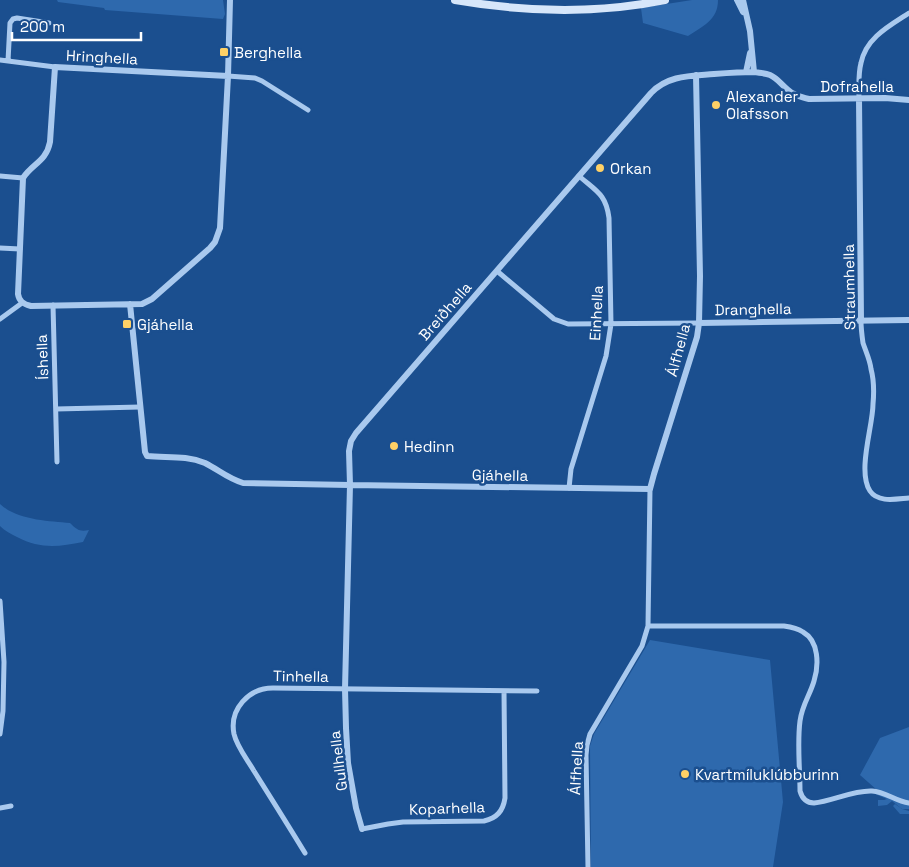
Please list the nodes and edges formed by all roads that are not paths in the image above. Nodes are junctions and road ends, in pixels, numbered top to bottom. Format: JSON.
{"nodes":[{"id":1,"x":456,"y":0,"type":"edge"},
{"id":2,"x":665,"y":0,"type":"edge"},
{"id":3,"x":737,"y":0,"type":"edge"},
{"id":4,"x":743,"y":0,"type":"edge"},
{"id":5,"x":230,"y":1,"type":"edge"},
{"id":6,"x":909,"y":13,"type":"edge"},
{"id":7,"x":746,"y":15,"type":"junction"},
{"id":8,"x":49,"y":23,"type":"dead end"},
{"id":9,"x":752,"y":47,"type":"junction"},
{"id":10,"x":0,"y":60,"type":"edge"},
{"id":11,"x":8,"y":61,"type":"junction"},
{"id":12,"x":55,"y":67,"type":"junction"},
{"id":13,"x":746,"y":72,"type":"junction"},
{"id":14,"x":754,"y":72,"type":"junction"},
{"id":15,"x":696,"y":75,"type":"junction"},
{"id":16,"x":228,"y":76,"type":"junction"},
{"id":17,"x":859,"y":98,"type":"junction"},
{"id":18,"x":909,"y":100,"type":"edge"},
{"id":19,"x":308,"y":110,"type":"dead end"},
{"id":20,"x":0,"y":176,"type":"edge"},
{"id":21,"x":579,"y":176,"type":"junction"},
{"id":22,"x":23,"y":178,"type":"junction"},
{"id":23,"x":0,"y":248,"type":"edge"},
{"id":24,"x":20,"y":249,"type":"junction"},
{"id":25,"x":497,"y":270,"type":"junction"},
{"id":26,"x":22,"y":303,"type":"junction"},
{"id":27,"x":130,"y":304,"type":"junction"},
{"id":28,"x":53,"y":305,"type":"junction"},
{"id":29,"x":0,"y":319,"type":"edge"},
{"id":30,"x":861,"y":320,"type":"junction"},
{"id":31,"x":909,"y":320,"type":"edge"},
{"id":32,"x":699,"y":322,"type":"junction"},
{"id":33,"x":611,"y":324,"type":"junction"},
{"id":34,"x":140,"y":407,"type":"junction"},
{"id":35,"x":56,"y":409,"type":"junction"},
{"id":36,"x":57,"y":462,"type":"dead end"},
{"id":37,"x":350,"y":485,"type":"junction"},
{"id":38,"x":569,"y":488,"type":"junction"},
{"id":39,"x":650,"y":489,"type":"junction"},
{"id":40,"x":909,"y":498,"type":"edge"},
{"id":41,"x":0,"y":602,"type":"edge"},
{"id":42,"x":648,"y":626,"type":"junction"},
{"id":43,"x":345,"y":689,"type":"junction"},
{"id":44,"x":504,"y":691,"type":"junction"},
{"id":45,"x":537,"y":691,"type":"dead end"},
{"id":46,"x":0,"y":734,"type":"edge"},
{"id":47,"x":909,"y":803,"type":"edge"},
{"id":48,"x":11,"y":806,"type":"dead end"},
{"id":49,"x":0,"y":808,"type":"edge"},
{"id":50,"x":362,"y":829,"type":"joint"},
{"id":51,"x":305,"y":853,"type":"dead end"},
{"id":52,"x":588,"y":867,"type":"edge"}],
"edges":[{"from":1,"to":2,"type":"main road"},
{"from":3,"to":7,"type":"street"},
{"from":4,"to":7,"type":"street"},
{"from":5,"to":16,"type":"street"},
{"from":6,"to":17,"type":"street"},
{"from":7,"to":9,"type":"street"},
{"from":8,"to":11,"type":"street"},
{"from":9,"to":13,"type":"street"},
{"from":9,"to":14,"type":"street"},
{"from":10,"to":11,"type":"street"},
{"from":11,"to":12,"type":"street"},
{"from":12,"to":16,"type":"street","name":"Hringhella"},
{"from":12,"to":22,"type":"street","name":"Hringhella"},
{"from":13,"to":14,"type":"street","name":"Breiðhella"},
{"from":13,"to":15,"type":"street","name":"Breiðhella"},
{"from":14,"to":17,"type":"street","name":"Dofrahella"},
{"from":15,"to":21,"type":"street","name":"Breiðhella"},
{"from":15,"to":32,"type":"street","name":"Álfhella"},
{"from":16,"to":19,"type":"street"},
{"from":16,"to":27,"type":"street"},
{"from":17,"to":18,"type":"street","name":"Dofrahella"},
{"from":17,"to":30,"type":"street","name":"Straumhella"},
{"from":20,"to":22,"type":"street"},
{"from":21,"to":25,"type":"street","name":"Breiðhella"},
{"from":21,"to":33,"type":"street","name":"Einhella"},
{"from":22,"to":24,"type":"street"},
{"from":23,"to":24,"type":"street"},
{"from":24,"to":26,"type":"street"},
{"from":25,"to":33,"type":"street","name":"Dranghella"},
{"from":25,"to":37,"type":"street","name":"Breiðhella"},
{"from":26,"to":28,"type":"street"},
{"from":26,"to":29,"type":"street"},
{"from":27,"to":28,"type":"street"},
{"from":27,"to":34,"type":"street","name":"Gjáhella"},
{"from":28,"to":35,"type":"street","name":"Íshella"},
{"from":30,"to":31,"type":"street","name":"Dranghella"},
{"from":30,"to":32,"type":"street","name":"Dranghella"},
{"from":30,"to":40,"type":"street","name":"Straumhella"},
{"from":32,"to":33,"type":"street","name":"Dranghella"},
{"from":32,"to":39,"type":"street","name":"Álfhella"},
{"from":33,"to":38,"type":"street","name":"Einhella"},
{"from":34,"to":35,"type":"street"},
{"from":34,"to":37,"type":"street","name":"Gjáhella"},
{"from":35,"to":36,"type":"street","name":"Íshella"},
{"from":37,"to":38,"type":"street","name":"Gjáhella"},
{"from":37,"to":43,"type":"street","name":"Breiðhella"},
{"from":38,"to":39,"type":"street","name":"Gjáhella"},
{"from":39,"to":42,"type":"street","name":"Álfhella"},
{"from":41,"to":46,"type":"street"},
{"from":42,"to":47,"type":"street"},
{"from":42,"to":52,"type":"street","name":"Álfhella"},
{"from":43,"to":44,"type":"street","name":"Tinhella"},
{"from":43,"to":50,"type":"street","name":"Gullhella"},
{"from":43,"to":51,"type":"street","name":"Tinhella"},
{"from":44,"to":45,"type":"street","name":"Tinhella"},
{"from":44,"to":50,"type":"street","name":"Koparhella"},
{"from":48,"to":49,"type":"street"}]}
